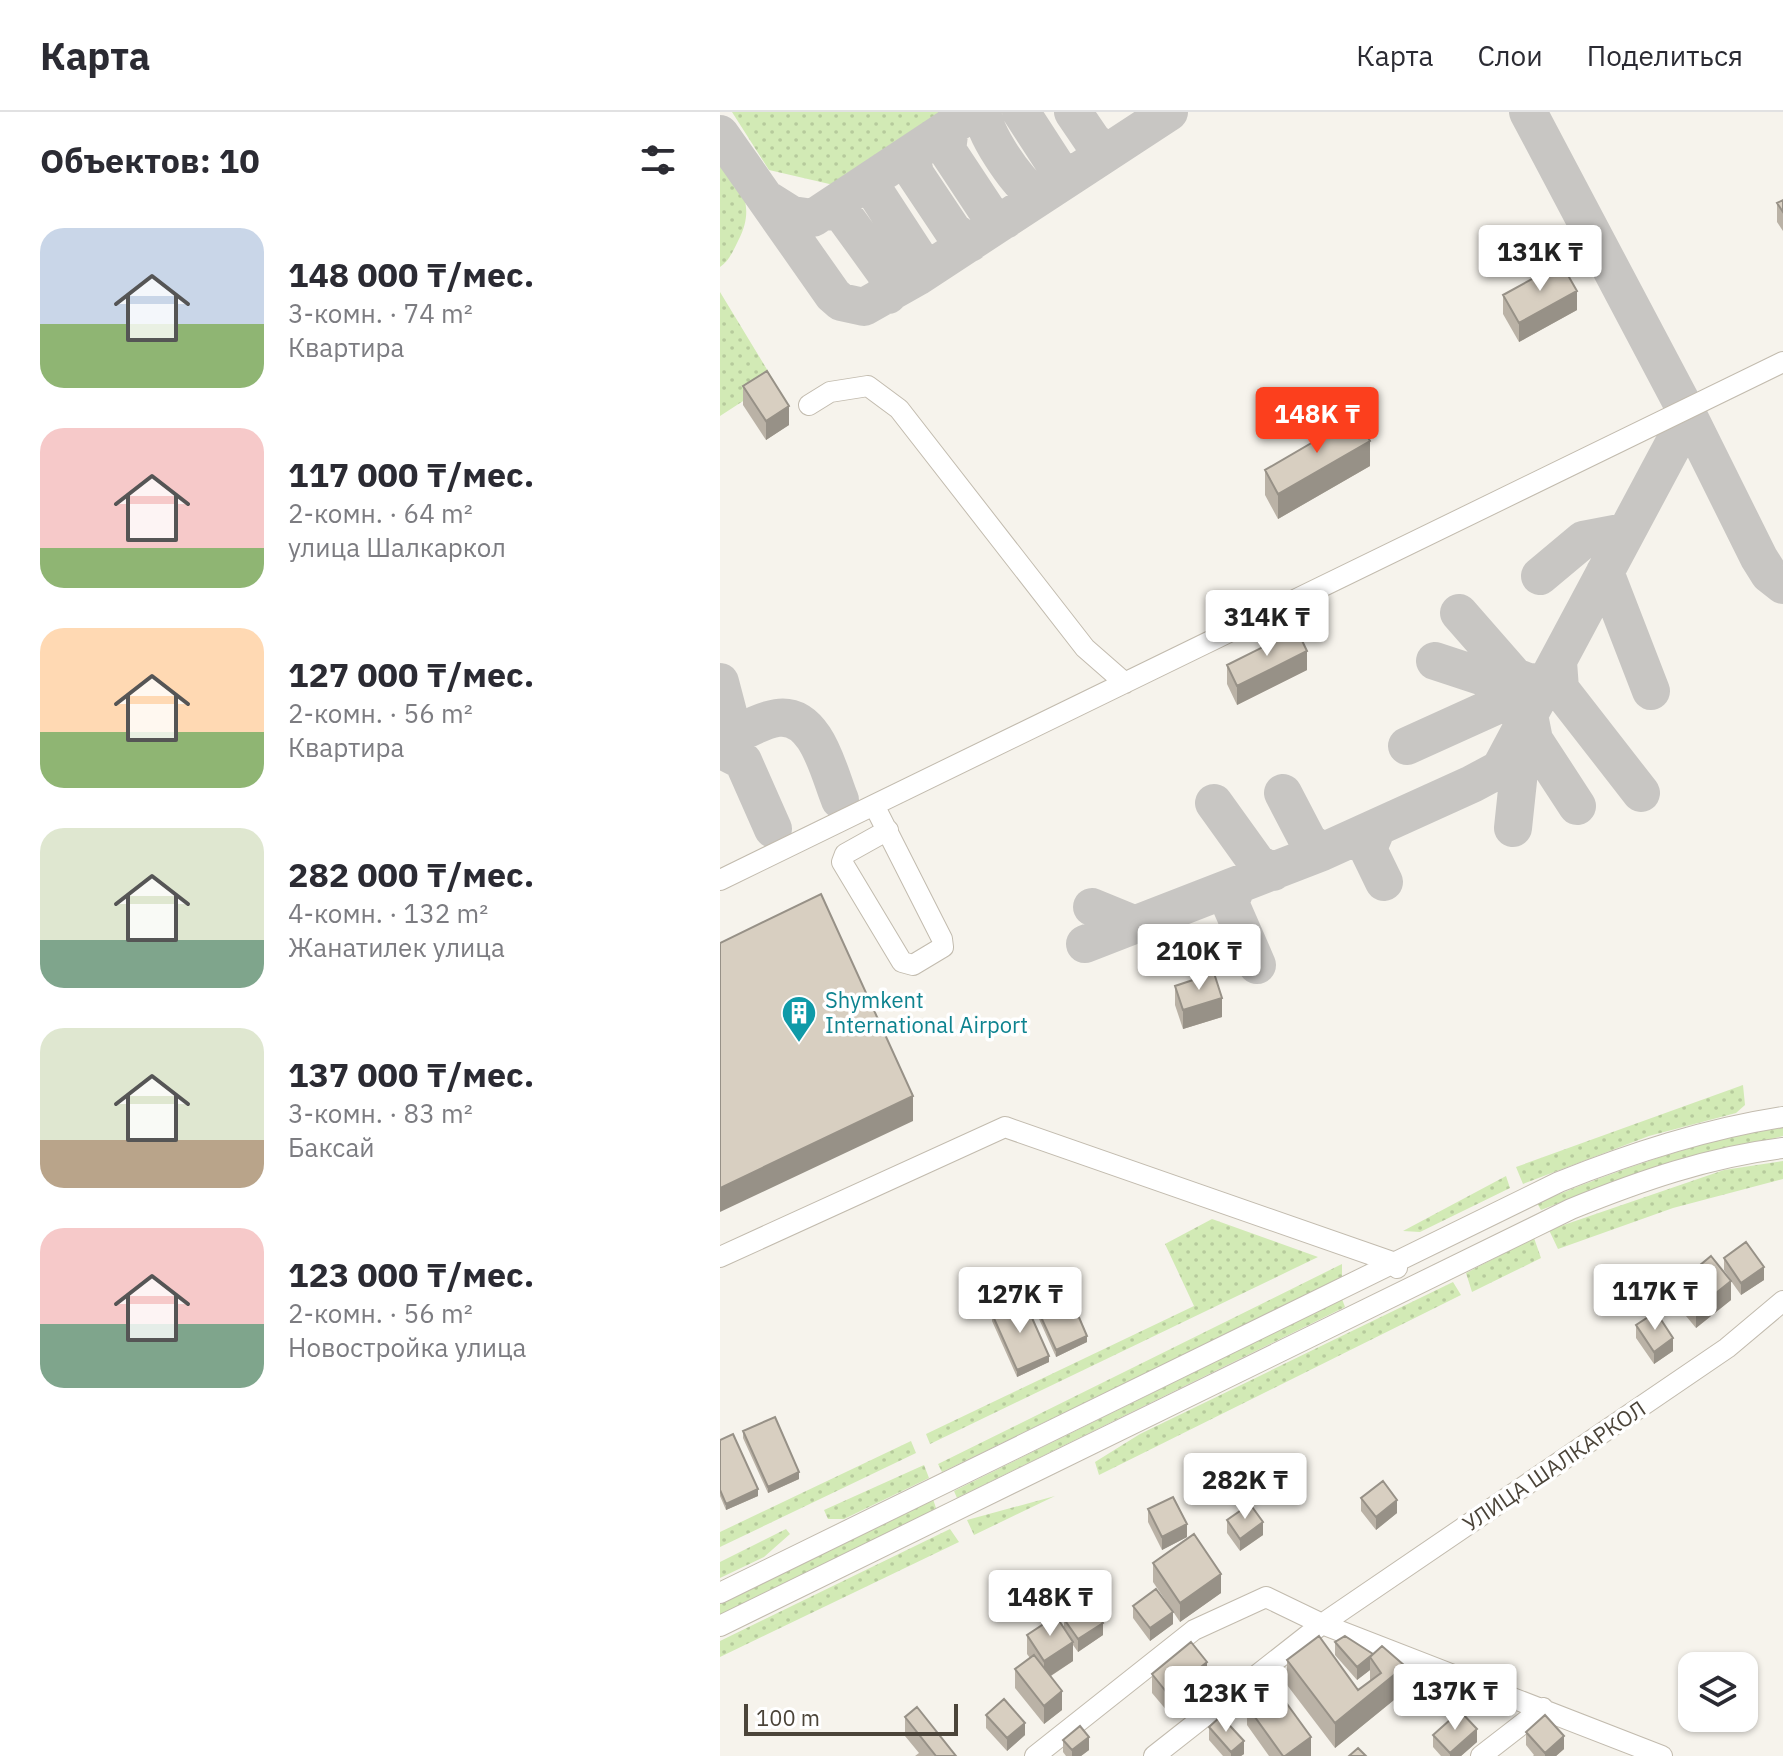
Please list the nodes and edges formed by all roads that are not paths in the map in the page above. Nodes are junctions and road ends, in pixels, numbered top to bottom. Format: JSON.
{"nodes":[{"id":1,"x":1783,"y":362,"type":"edge"},
{"id":2,"x":809,"y":405,"type":"dead end"},
{"id":3,"x":1125,"y":683,"type":"junction"},
{"id":4,"x":875,"y":807,"type":"junction"},
{"id":5,"x":888,"y":830,"type":"junction"},
{"id":6,"x":720,"y":880,"type":"edge"},
{"id":7,"x":1783,"y":1117,"type":"edge"},
{"id":8,"x":1783,"y":1148,"type":"edge"},
{"id":9,"x":720,"y":1257,"type":"edge"},
{"id":10,"x":1395,"y":1263,"type":"junction"},
{"id":11,"x":1409,"y":1289,"type":"junction"},
{"id":12,"x":1783,"y":1301,"type":"edge"},
{"id":13,"x":720,"y":1593,"type":"edge"},
{"id":14,"x":1322,"y":1624,"type":"junction"},
{"id":15,"x":720,"y":1626,"type":"edge"},
{"id":16,"x":1543,"y":1708,"type":"junction"},
{"id":17,"x":1035,"y":1756,"type":"edge"},
{"id":18,"x":1154,"y":1756,"type":"edge"},
{"id":19,"x":1481,"y":1756,"type":"edge"},
{"id":20,"x":1662,"y":1756,"type":"edge"}],
"edges":[{"from":1,"to":3,"type":"street"},
{"from":2,"to":3,"type":"street"},
{"from":3,"to":4,"type":"street"},
{"from":4,"to":5,"type":"street"},
{"from":4,"to":6,"type":"street"},
{"from":5,"to":5,"type":"street"},
{"from":7,"to":10,"type":"street"},
{"from":8,"to":11,"type":"street"},
{"from":9,"to":10,"type":"street"},
{"from":10,"to":11,"type":"street"},
{"from":10,"to":13,"type":"street"},
{"from":11,"to":15,"type":"street"},
{"from":12,"to":14,"type":"street","name":"УЛИЦА ШАЛКАРКОЛ"},
{"from":14,"to":16,"type":"street"},
{"from":14,"to":17,"type":"street"},
{"from":14,"to":18,"type":"street","name":"УЛИЦА ШАЛКАРКОЛ"},
{"from":16,"to":19,"type":"street"},
{"from":16,"to":20,"type":"street"}]}
